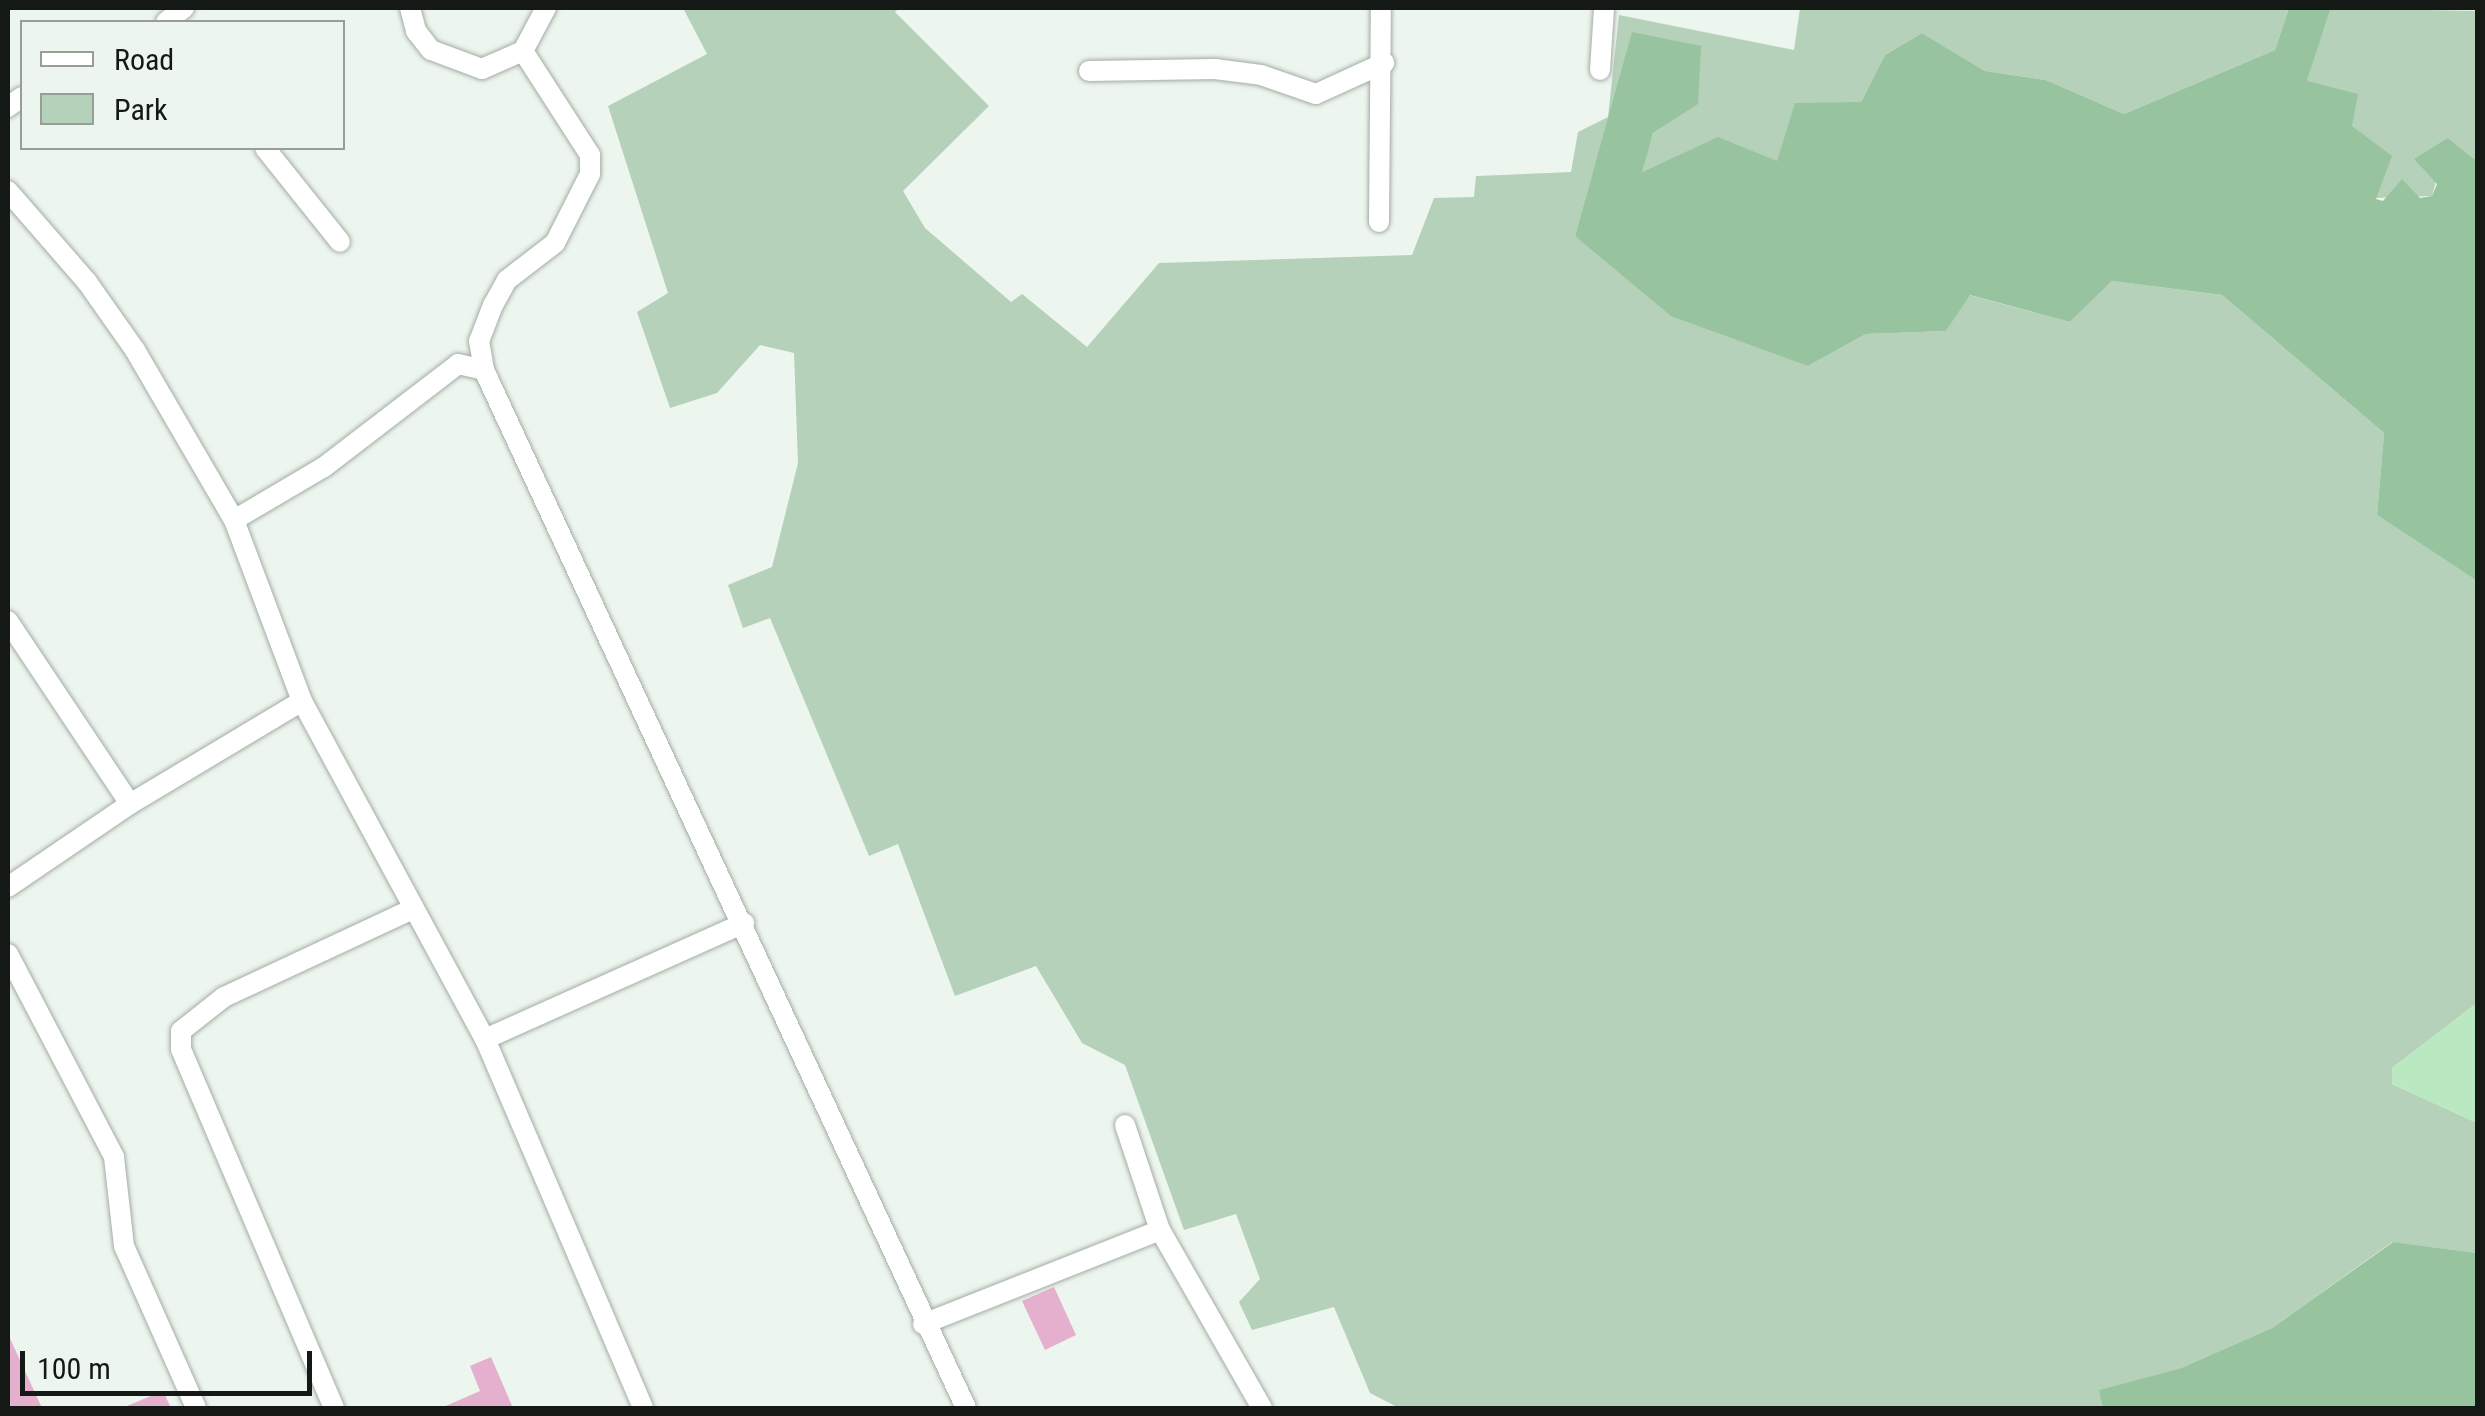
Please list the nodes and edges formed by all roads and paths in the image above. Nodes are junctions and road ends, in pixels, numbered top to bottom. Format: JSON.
{"nodes":[{"id":1,"x":410,"y":8,"type":"edge"},
{"id":2,"x":546,"y":8,"type":"edge"},
{"id":3,"x":1381,"y":8,"type":"edge"},
{"id":4,"x":1604,"y":8,"type":"edge"},
{"id":5,"x":523,"y":51,"type":"junction"},
{"id":6,"x":1384,"y":64,"type":"junction"},
{"id":7,"x":1600,"y":70,"type":"dead end"},
{"id":8,"x":1089,"y":71,"type":"dead end"},
{"id":9,"x":268,"y":150,"type":"edge"},
{"id":10,"x":8,"y":192,"type":"edge"},
{"id":11,"x":1378,"y":222,"type":"dead end"},
{"id":12,"x":340,"y":242,"type":"dead end"},
{"id":13,"x":479,"y":341,"type":"junction"},
{"id":14,"x":458,"y":364,"type":"junction"},
{"id":15,"x":484,"y":370,"type":"junction"},
{"id":16,"x":234,"y":520,"type":"junction"},
{"id":17,"x":8,"y":621,"type":"edge"},
{"id":18,"x":302,"y":701,"type":"junction"},
{"id":19,"x":130,"y":804,"type":"junction"},
{"id":20,"x":8,"y":888,"type":"edge"},
{"id":21,"x":413,"y":909,"type":"junction"},
{"id":22,"x":744,"y":923,"type":"junction"},
{"id":23,"x":8,"y":954,"type":"edge"},
{"id":24,"x":485,"y":1040,"type":"junction"},
{"id":25,"x":1126,"y":1124,"type":"dead end"},
{"id":26,"x":1160,"y":1230,"type":"junction"},
{"id":27,"x":923,"y":1324,"type":"junction"},
{"id":28,"x":196,"y":1408,"type":"edge"},
{"id":29,"x":334,"y":1408,"type":"edge"},
{"id":30,"x":643,"y":1408,"type":"edge"},
{"id":31,"x":966,"y":1408,"type":"edge"},
{"id":32,"x":1262,"y":1408,"type":"edge"}],
"edges":[{"from":1,"to":5,"type":"street"},
{"from":2,"to":5,"type":"street"},
{"from":3,"to":6,"type":"street"},
{"from":4,"to":7,"type":"street"},
{"from":5,"to":13,"type":"street"},
{"from":6,"to":8,"type":"street"},
{"from":6,"to":11,"type":"street"},
{"from":9,"to":12,"type":"street"},
{"from":10,"to":16,"type":"street"},
{"from":13,"to":14,"type":"street"},
{"from":13,"to":15,"type":"street"},
{"from":14,"to":15,"type":"street"},
{"from":14,"to":16,"type":"street"},
{"from":15,"to":22,"type":"street"},
{"from":16,"to":18,"type":"street"},
{"from":17,"to":19,"type":"street"},
{"from":18,"to":19,"type":"street"},
{"from":18,"to":21,"type":"street"},
{"from":19,"to":20,"type":"street"},
{"from":21,"to":24,"type":"street"},
{"from":21,"to":29,"type":"street"},
{"from":22,"to":24,"type":"street"},
{"from":22,"to":27,"type":"street"},
{"from":23,"to":28,"type":"street"},
{"from":24,"to":30,"type":"street"},
{"from":25,"to":26,"type":"street"},
{"from":26,"to":27,"type":"street"},
{"from":26,"to":32,"type":"street"},
{"from":27,"to":31,"type":"street"}]}
